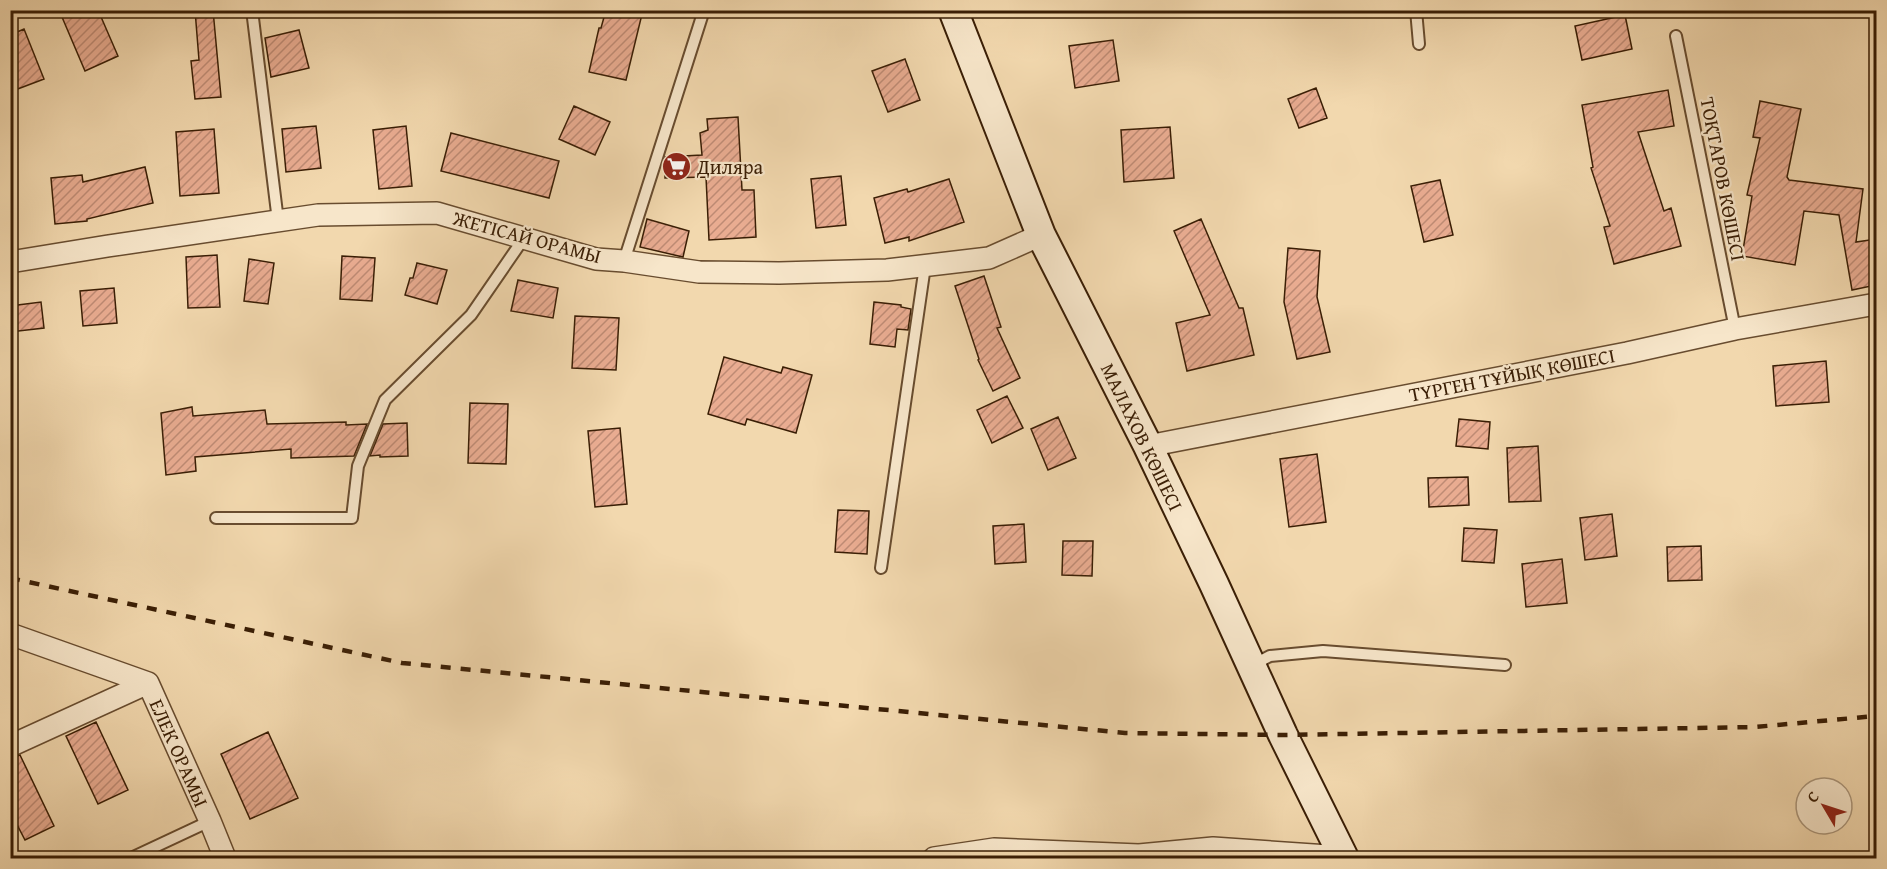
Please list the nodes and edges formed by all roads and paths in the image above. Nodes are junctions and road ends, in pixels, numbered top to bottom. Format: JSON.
{"nodes":[{"id":1,"x":252,"y":10,"type":"edge"},
{"id":2,"x":704,"y":10,"type":"edge"},
{"id":3,"x":954,"y":10,"type":"edge"},
{"id":4,"x":1416,"y":10,"type":"edge"},
{"id":5,"x":1676,"y":36,"type":"dead end"},
{"id":6,"x":1419,"y":44,"type":"dead end"},
{"id":7,"x":278,"y":221,"type":"junction"},
{"id":8,"x":1041,"y":235,"type":"junction"},
{"id":9,"x":524,"y":238,"type":"junction"},
{"id":10,"x":624,"y":261,"type":"junction"},
{"id":11,"x":10,"y":262,"type":"edge"},
{"id":12,"x":926,"y":266,"type":"junction"},
{"id":13,"x":1876,"y":303,"type":"edge"},
{"id":14,"x":1736,"y":329,"type":"junction"},
{"id":15,"x":1148,"y":446,"type":"junction"},
{"id":16,"x":216,"y":518,"type":"dead end"},
{"id":17,"x":881,"y":568,"type":"dead end"},
{"id":18,"x":10,"y":634,"type":"edge"},
{"id":19,"x":1504,"y":665,"type":"dead end"},
{"id":20,"x":1250,"y":666,"type":"junction"},
{"id":21,"x":148,"y":683,"type":"junction"},
{"id":22,"x":10,"y":746,"type":"edge"},
{"id":23,"x":210,"y":821,"type":"junction"},
{"id":24,"x":1209,"y":853,"type":"edge"},
{"id":25,"x":131,"y":858,"type":"edge"},
{"id":26,"x":225,"y":858,"type":"edge"},
{"id":27,"x":934,"y":858,"type":"edge"},
{"id":28,"x":1343,"y":858,"type":"edge"}],
"edges":[{"from":1,"to":7,"type":"lane"},
{"from":2,"to":10,"type":"lane"},
{"from":3,"to":8,"type":"main road","name":"МАЛАХОВ КӨШЕСІ"},
{"from":4,"to":6,"type":"lane"},
{"from":5,"to":14,"type":"lane","name":"ТОҚТАРОВ КӨШЕСІ"},
{"from":7,"to":9,"type":"street","name":"ЖЕТІСАЙ ОРАМЫ"},
{"from":7,"to":11,"type":"street","name":"ЖЕТІСАЙ ОРАМЫ"},
{"from":8,"to":12,"type":"street","name":"ЖЕТІСАЙ ОРАМЫ"},
{"from":8,"to":15,"type":"main road","name":"МАЛАХОВ КӨШЕСІ"},
{"from":9,"to":10,"type":"street","name":"ЖЕТІСАЙ ОРАМЫ"},
{"from":9,"to":16,"type":"lane"},
{"from":10,"to":12,"type":"street","name":"ЖЕТІСАЙ ОРАМЫ"},
{"from":12,"to":17,"type":"lane"},
{"from":13,"to":14,"type":"street","name":"ТҮРГЕН ТҰЙЫҚ КӨШЕСІ"},
{"from":14,"to":15,"type":"street","name":"ТҮРГЕН ТҰЙЫҚ КӨШЕСІ"},
{"from":15,"to":20,"type":"main road","name":"МАЛАХОВ КӨШЕСІ"},
{"from":18,"to":21,"type":"street","name":"ЕЛЕК ОРАМЫ"},
{"from":19,"to":20,"type":"lane"},
{"from":20,"to":28,"type":"main road","name":"МАЛАХОВ КӨШЕСІ"},
{"from":21,"to":22,"type":"street"},
{"from":21,"to":23,"type":"street","name":"ЕЛЕК ОРАМЫ"},
{"from":23,"to":25,"type":"lane"},
{"from":23,"to":26,"type":"street","name":"ЕЛЕК ОРАМЫ"},
{"from":24,"to":27,"type":"street"},
{"from":24,"to":28,"type":"street"}]}
